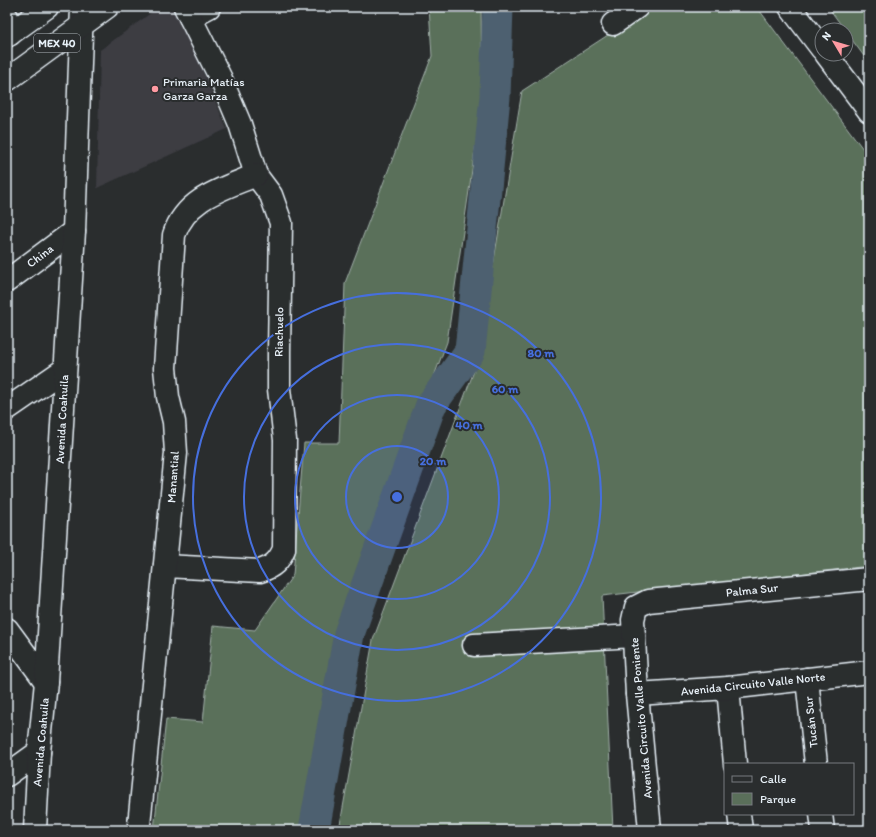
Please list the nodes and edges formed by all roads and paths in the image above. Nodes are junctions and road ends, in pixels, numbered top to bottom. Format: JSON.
{"nodes":[{"id":1,"x":47,"y":7,"type":"edge"},
{"id":2,"x":107,"y":7,"type":"edge"},
{"id":3,"x":209,"y":7,"type":"edge"},
{"id":4,"x":637,"y":7,"type":"edge"},
{"id":5,"x":790,"y":7,"type":"edge"},
{"id":6,"x":187,"y":12,"type":"edge"},
{"id":7,"x":81,"y":16,"type":"edge"},
{"id":8,"x":613,"y":24,"type":"dead end"},
{"id":9,"x":8,"y":29,"type":"edge"},
{"id":10,"x":814,"y":38,"type":"edge"},
{"id":11,"x":832,"y":62,"type":"edge"},
{"id":12,"x":7,"y":80,"type":"edge"},
{"id":13,"x":869,"y":111,"type":"edge"},
{"id":14,"x":256,"y":175,"type":"junction"},
{"id":15,"x":74,"y":232,"type":"junction"},
{"id":16,"x":7,"y":281,"type":"edge"},
{"id":17,"x":65,"y":368,"type":"junction"},
{"id":18,"x":7,"y":409,"type":"edge"},
{"id":19,"x":165,"y":566,"type":"junction"},
{"id":20,"x":869,"y":579,"type":"edge"},
{"id":21,"x":636,"y":607,"type":"joint"},
{"id":22,"x":7,"y":629,"type":"edge"},
{"id":23,"x":634,"y":636,"type":"junction"},
{"id":24,"x":474,"y":645,"type":"dead end"},
{"id":25,"x":869,"y":672,"type":"edge"},
{"id":26,"x":806,"y":679,"type":"junction"},
{"id":27,"x":46,"y":682,"type":"junction"},
{"id":28,"x":728,"y":688,"type":"junction"},
{"id":29,"x":637,"y":694,"type":"junction"},
{"id":30,"x":39,"y":752,"type":"junction"},
{"id":31,"x":735,"y":763,"type":"edge"},
{"id":32,"x":816,"y":763,"type":"edge"},
{"id":33,"x":7,"y":775,"type":"edge"},
{"id":34,"x":740,"y":815,"type":"edge"},
{"id":35,"x":821,"y":815,"type":"edge"},
{"id":36,"x":139,"y":825,"type":"dead end"},
{"id":37,"x":647,"y":827,"type":"edge"},
{"id":38,"x":36,"y":830,"type":"edge"},
{"id":39,"x":741,"y":830,"type":"edge"},
{"id":40,"x":823,"y":830,"type":"edge"}],
"edges":[{"from":1,"to":9,"type":"street","number":"MEX 40"},
{"from":2,"to":7,"type":"street","number":"MEX 40"},
{"from":3,"to":6,"type":"street"},
{"from":4,"to":8,"type":"street"},
{"from":5,"to":10,"type":"street"},
{"from":6,"to":14,"type":"street","name":"Riachuelo"},
{"from":7,"to":12,"type":"street","number":"MEX 40"},
{"from":7,"to":15,"type":"street","name":"Avenida Coahuila"},
{"from":11,"to":13,"type":"street"},
{"from":14,"to":19,"type":"street","name":"Manantial"},
{"from":14,"to":19,"type":"street","name":"Riachuelo"},
{"from":15,"to":16,"type":"street","name":"China"},
{"from":15,"to":17,"type":"street","name":"Avenida Coahuila"},
{"from":17,"to":18,"type":"street"},
{"from":17,"to":27,"type":"street","name":"Avenida Coahuila"},
{"from":19,"to":36,"type":"street","name":"Manantial"},
{"from":20,"to":21,"type":"street","name":"Palma Sur"},
{"from":21,"to":23,"type":"street","name":"Avenida Circuito Valle Poniente"},
{"from":22,"to":27,"type":"street"},
{"from":23,"to":24,"type":"street"},
{"from":23,"to":29,"type":"street","name":"Avenida Circuito Valle Poniente"},
{"from":25,"to":26,"type":"street","name":"Avenida Circuito Valle Norte"},
{"from":26,"to":28,"type":"street","name":"Avenida Circuito Valle Norte"},
{"from":26,"to":32,"type":"street","name":"Tucán Sur"},
{"from":27,"to":30,"type":"street","name":"Avenida Coahuila"},
{"from":28,"to":29,"type":"street","name":"Avenida Circuito Valle Norte"},
{"from":28,"to":31,"type":"street"},
{"from":29,"to":37,"type":"street","name":"Avenida Circuito Valle Poniente"},
{"from":30,"to":33,"type":"street"},
{"from":30,"to":38,"type":"street","name":"Avenida Coahuila"},
{"from":34,"to":39,"type":"street"},
{"from":35,"to":40,"type":"street"}]}
